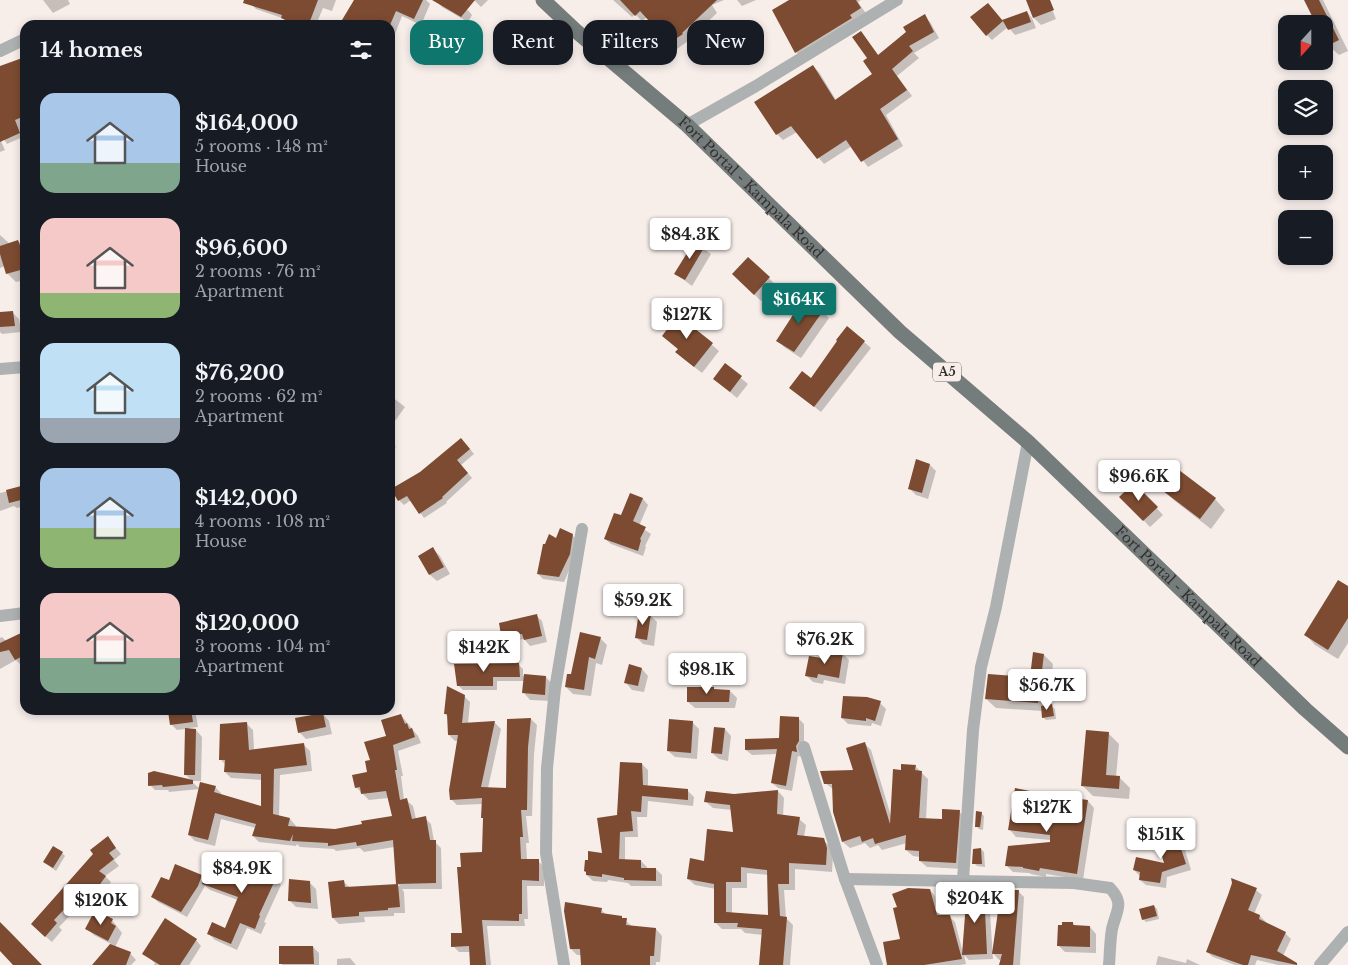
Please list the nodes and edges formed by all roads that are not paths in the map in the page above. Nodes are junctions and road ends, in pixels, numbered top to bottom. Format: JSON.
{"nodes":[{"id":1,"x":543,"y":0,"type":"edge"},
{"id":2,"x":897,"y":0,"type":"edge"},
{"id":3,"x":20,"y":41,"type":"edge"},
{"id":4,"x":0,"y":51,"type":"edge"},
{"id":5,"x":687,"y":125,"type":"junction"},
{"id":6,"x":20,"y":367,"type":"edge"},
{"id":7,"x":0,"y":369,"type":"edge"},
{"id":8,"x":1028,"y":442,"type":"junction"},
{"id":9,"x":582,"y":528,"type":"dead end"},
{"id":10,"x":20,"y":614,"type":"edge"},
{"id":11,"x":0,"y":616,"type":"edge"},
{"id":12,"x":804,"y":747,"type":"dead end"},
{"id":13,"x":1348,"y":747,"type":"edge"},
{"id":14,"x":845,"y":879,"type":"junction"},
{"id":15,"x":963,"y":880,"type":"junction"},
{"id":16,"x":1348,"y":932,"type":"edge"},
{"id":17,"x":564,"y":965,"type":"edge"},
{"id":18,"x":877,"y":965,"type":"edge"},
{"id":19,"x":1110,"y":965,"type":"edge"},
{"id":20,"x":1320,"y":965,"type":"edge"}],
"edges":[{"from":1,"to":5,"type":"main road","name":"Fort Portal - Kampala Road","number":"A5"},
{"from":2,"to":5,"type":"street"},
{"from":3,"to":4,"type":"street"},
{"from":5,"to":8,"type":"main road","name":"Fort Portal - Kampala Road","number":"A5"},
{"from":6,"to":7,"type":"street"},
{"from":8,"to":13,"type":"main road","name":"Fort Portal - Kampala Road","number":"A5"},
{"from":8,"to":15,"type":"street"},
{"from":9,"to":17,"type":"street"},
{"from":10,"to":11,"type":"street"},
{"from":12,"to":14,"type":"street"},
{"from":14,"to":15,"type":"street"},
{"from":14,"to":18,"type":"street"},
{"from":15,"to":19,"type":"street"},
{"from":16,"to":20,"type":"street"}]}
